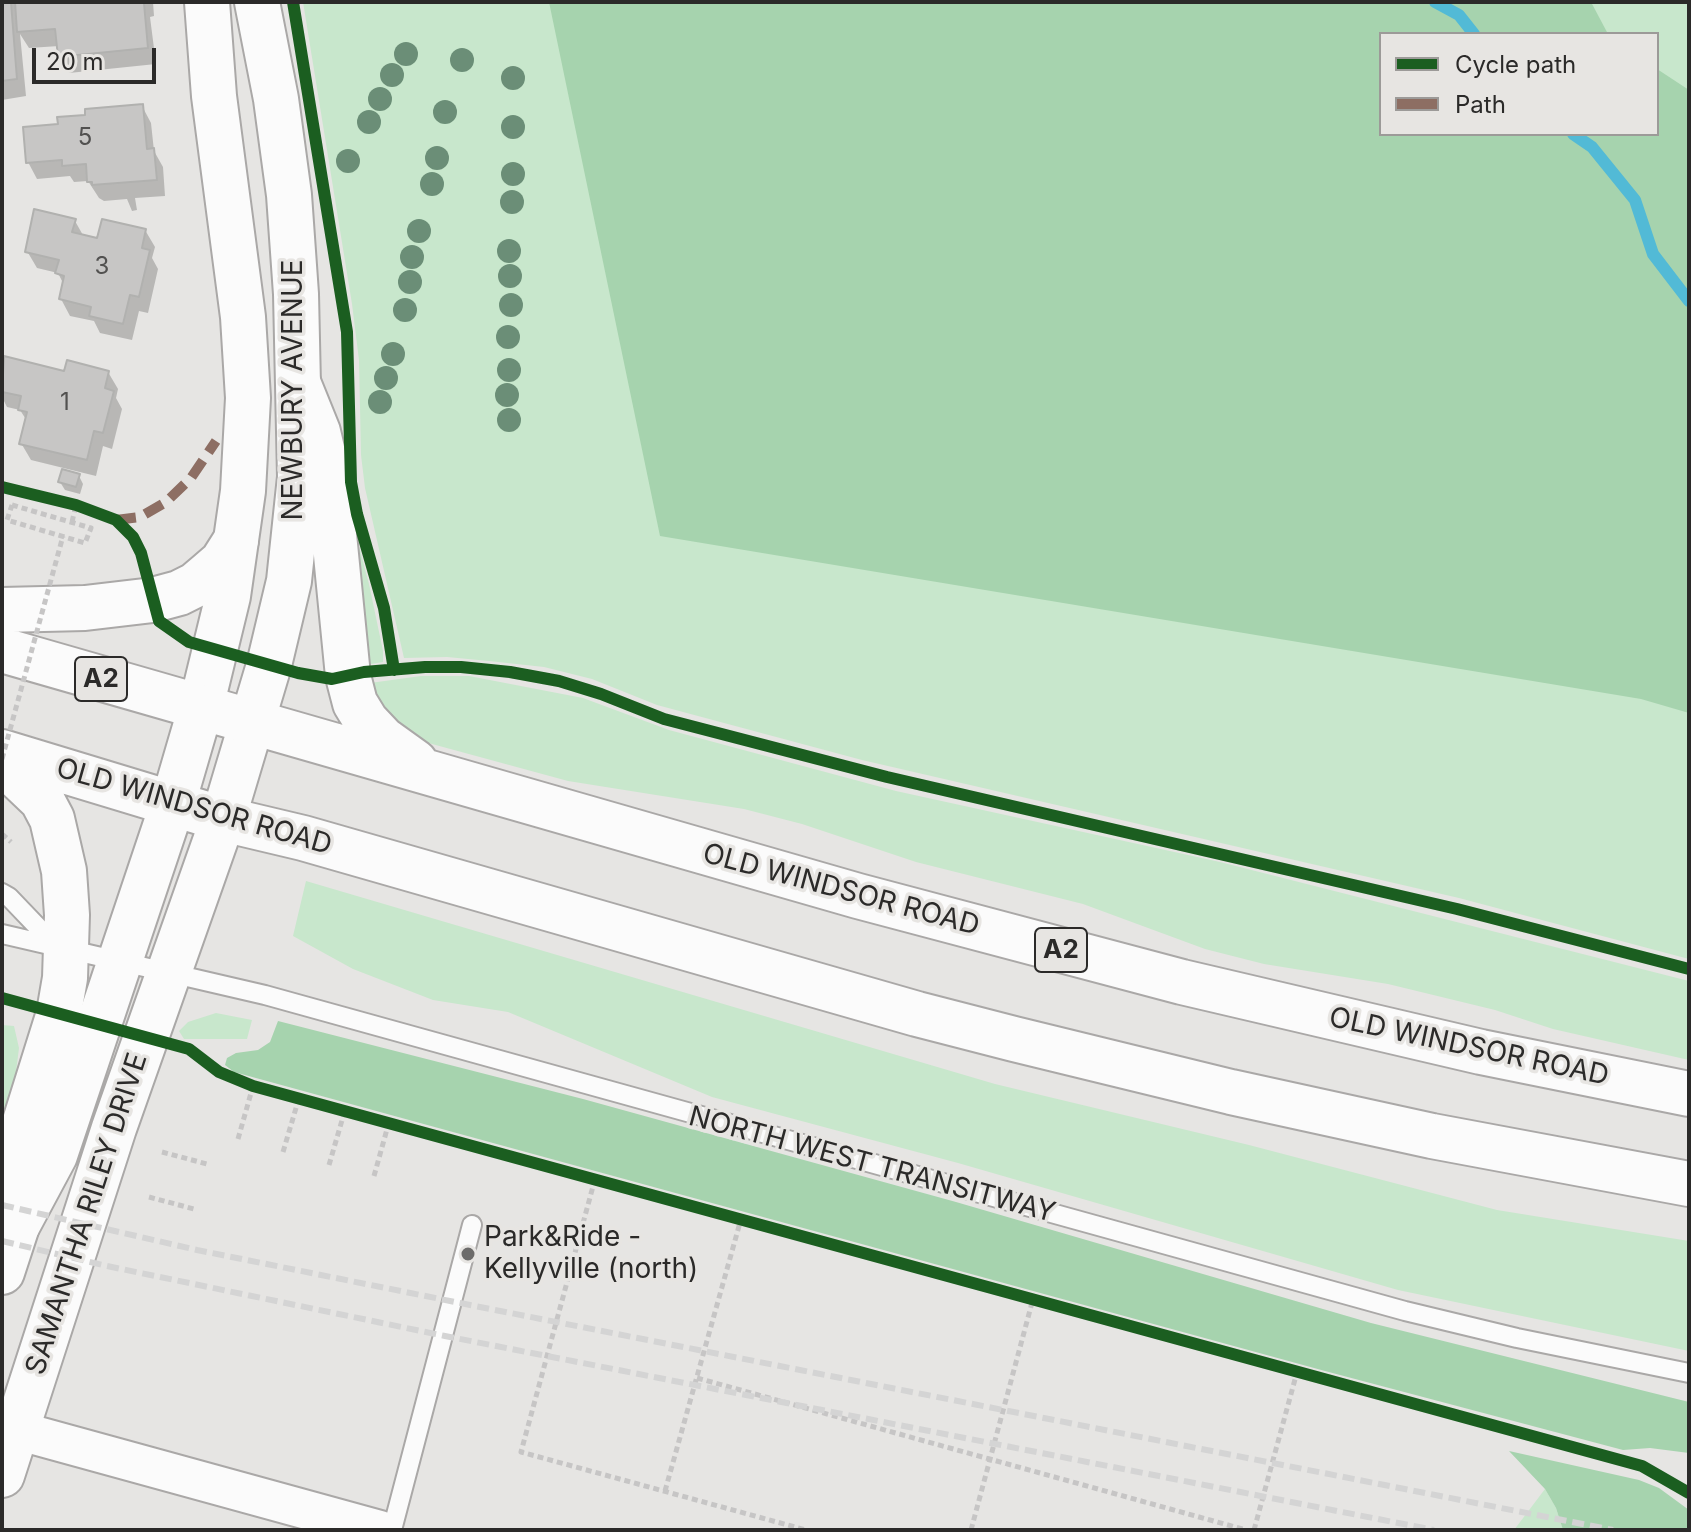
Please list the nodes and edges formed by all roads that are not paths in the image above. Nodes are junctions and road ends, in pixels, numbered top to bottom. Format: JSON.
{"nodes":[{"id":1,"x":207,"y":2,"type":"edge"},
{"id":2,"x":257,"y":2,"type":"edge"},
{"id":3,"x":299,"y":385,"type":"junction"},
{"id":4,"x":236,"y":540,"type":"junction"},
{"id":5,"x":2,"y":610,"type":"edge"},
{"id":6,"x":2,"y":650,"type":"edge"},
{"id":7,"x":201,"y":707,"type":"junction"},
{"id":8,"x":252,"y":723,"type":"junction"},
{"id":9,"x":2,"y":752,"type":"edge"},
{"id":10,"x":2,"y":760,"type":"edge"},
{"id":11,"x":439,"y":776,"type":"junction"},
{"id":12,"x":173,"y":803,"type":"junction"},
{"id":13,"x":223,"y":819,"type":"junction"},
{"id":14,"x":2,"y":893,"type":"edge"},
{"id":15,"x":2,"y":934,"type":"edge"},
{"id":16,"x":62,"y":948,"type":"junction"},
{"id":17,"x":119,"y":961,"type":"junction"},
{"id":18,"x":168,"y":973,"type":"junction"},
{"id":19,"x":1689,"y":1094,"type":"edge"},
{"id":20,"x":1689,"y":1184,"type":"edge"},
{"id":21,"x":472,"y":1225,"type":"dead end"},
{"id":22,"x":7,"y":1253,"type":"edge"},
{"id":23,"x":1689,"y":1373,"type":"edge"},
{"id":24,"x":16,"y":1430,"type":"junction"},
{"id":25,"x":2,"y":1475,"type":"edge"},
{"id":26,"x":380,"y":1530,"type":"edge"},
{"id":27,"x":392,"y":1530,"type":"edge"}],
"edges":[{"from":1,"to":4,"type":"main road","name":"NEWBURY AVENUE"},
{"from":2,"to":3,"type":"main road","name":"NEWBURY AVENUE"},
{"from":3,"to":8,"type":"main road","name":"NEWBURY AVENUE"},
{"from":3,"to":11,"type":"main road"},
{"from":4,"to":5,"type":"main road"},
{"from":4,"to":7,"type":"main road","name":"NEWBURY AVENUE"},
{"from":6,"to":7,"type":"main road","name":"OLD WINDSOR ROAD","number":"A2"},
{"from":7,"to":8,"type":"main road","name":"OLD WINDSOR ROAD","number":"A2"},
{"from":7,"to":12,"type":"main road","name":"NEWBURY AVENUE"},
{"from":8,"to":11,"type":"main road","name":"OLD WINDSOR ROAD","number":"A2"},
{"from":8,"to":13,"type":"main road","name":"NEWBURY AVENUE"},
{"from":9,"to":12,"type":"main road","name":"OLD WINDSOR ROAD"},
{"from":10,"to":16,"type":"main road"},
{"from":11,"to":19,"type":"main road","name":"OLD WINDSOR ROAD","number":"A2"},
{"from":12,"to":13,"type":"main road","name":"OLD WINDSOR ROAD"},
{"from":12,"to":17,"type":"main road","name":"SAMANTHA RILEY DRIVE"},
{"from":13,"to":18,"type":"main road","name":"SAMANTHA RILEY DRIVE"},
{"from":13,"to":20,"type":"main road","name":"OLD WINDSOR ROAD"},
{"from":14,"to":16,"type":"lane"},
{"from":15,"to":16,"type":"lane","name":"NORTH WEST TRANSITWAY"},
{"from":16,"to":17,"type":"lane","name":"NORTH WEST TRANSITWAY"},
{"from":16,"to":22,"type":"main road"},
{"from":17,"to":18,"type":"lane","name":"NORTH WEST TRANSITWAY"},
{"from":17,"to":22,"type":"main road","name":"SAMANTHA RILEY DRIVE"},
{"from":18,"to":23,"type":"lane","name":"NORTH WEST TRANSITWAY"},
{"from":18,"to":24,"type":"main road","name":"SAMANTHA RILEY DRIVE"},
{"from":21,"to":27,"type":"lane"},
{"from":24,"to":25,"type":"main road","name":"SAMANTHA RILEY DRIVE"},
{"from":24,"to":26,"type":"street"}]}
